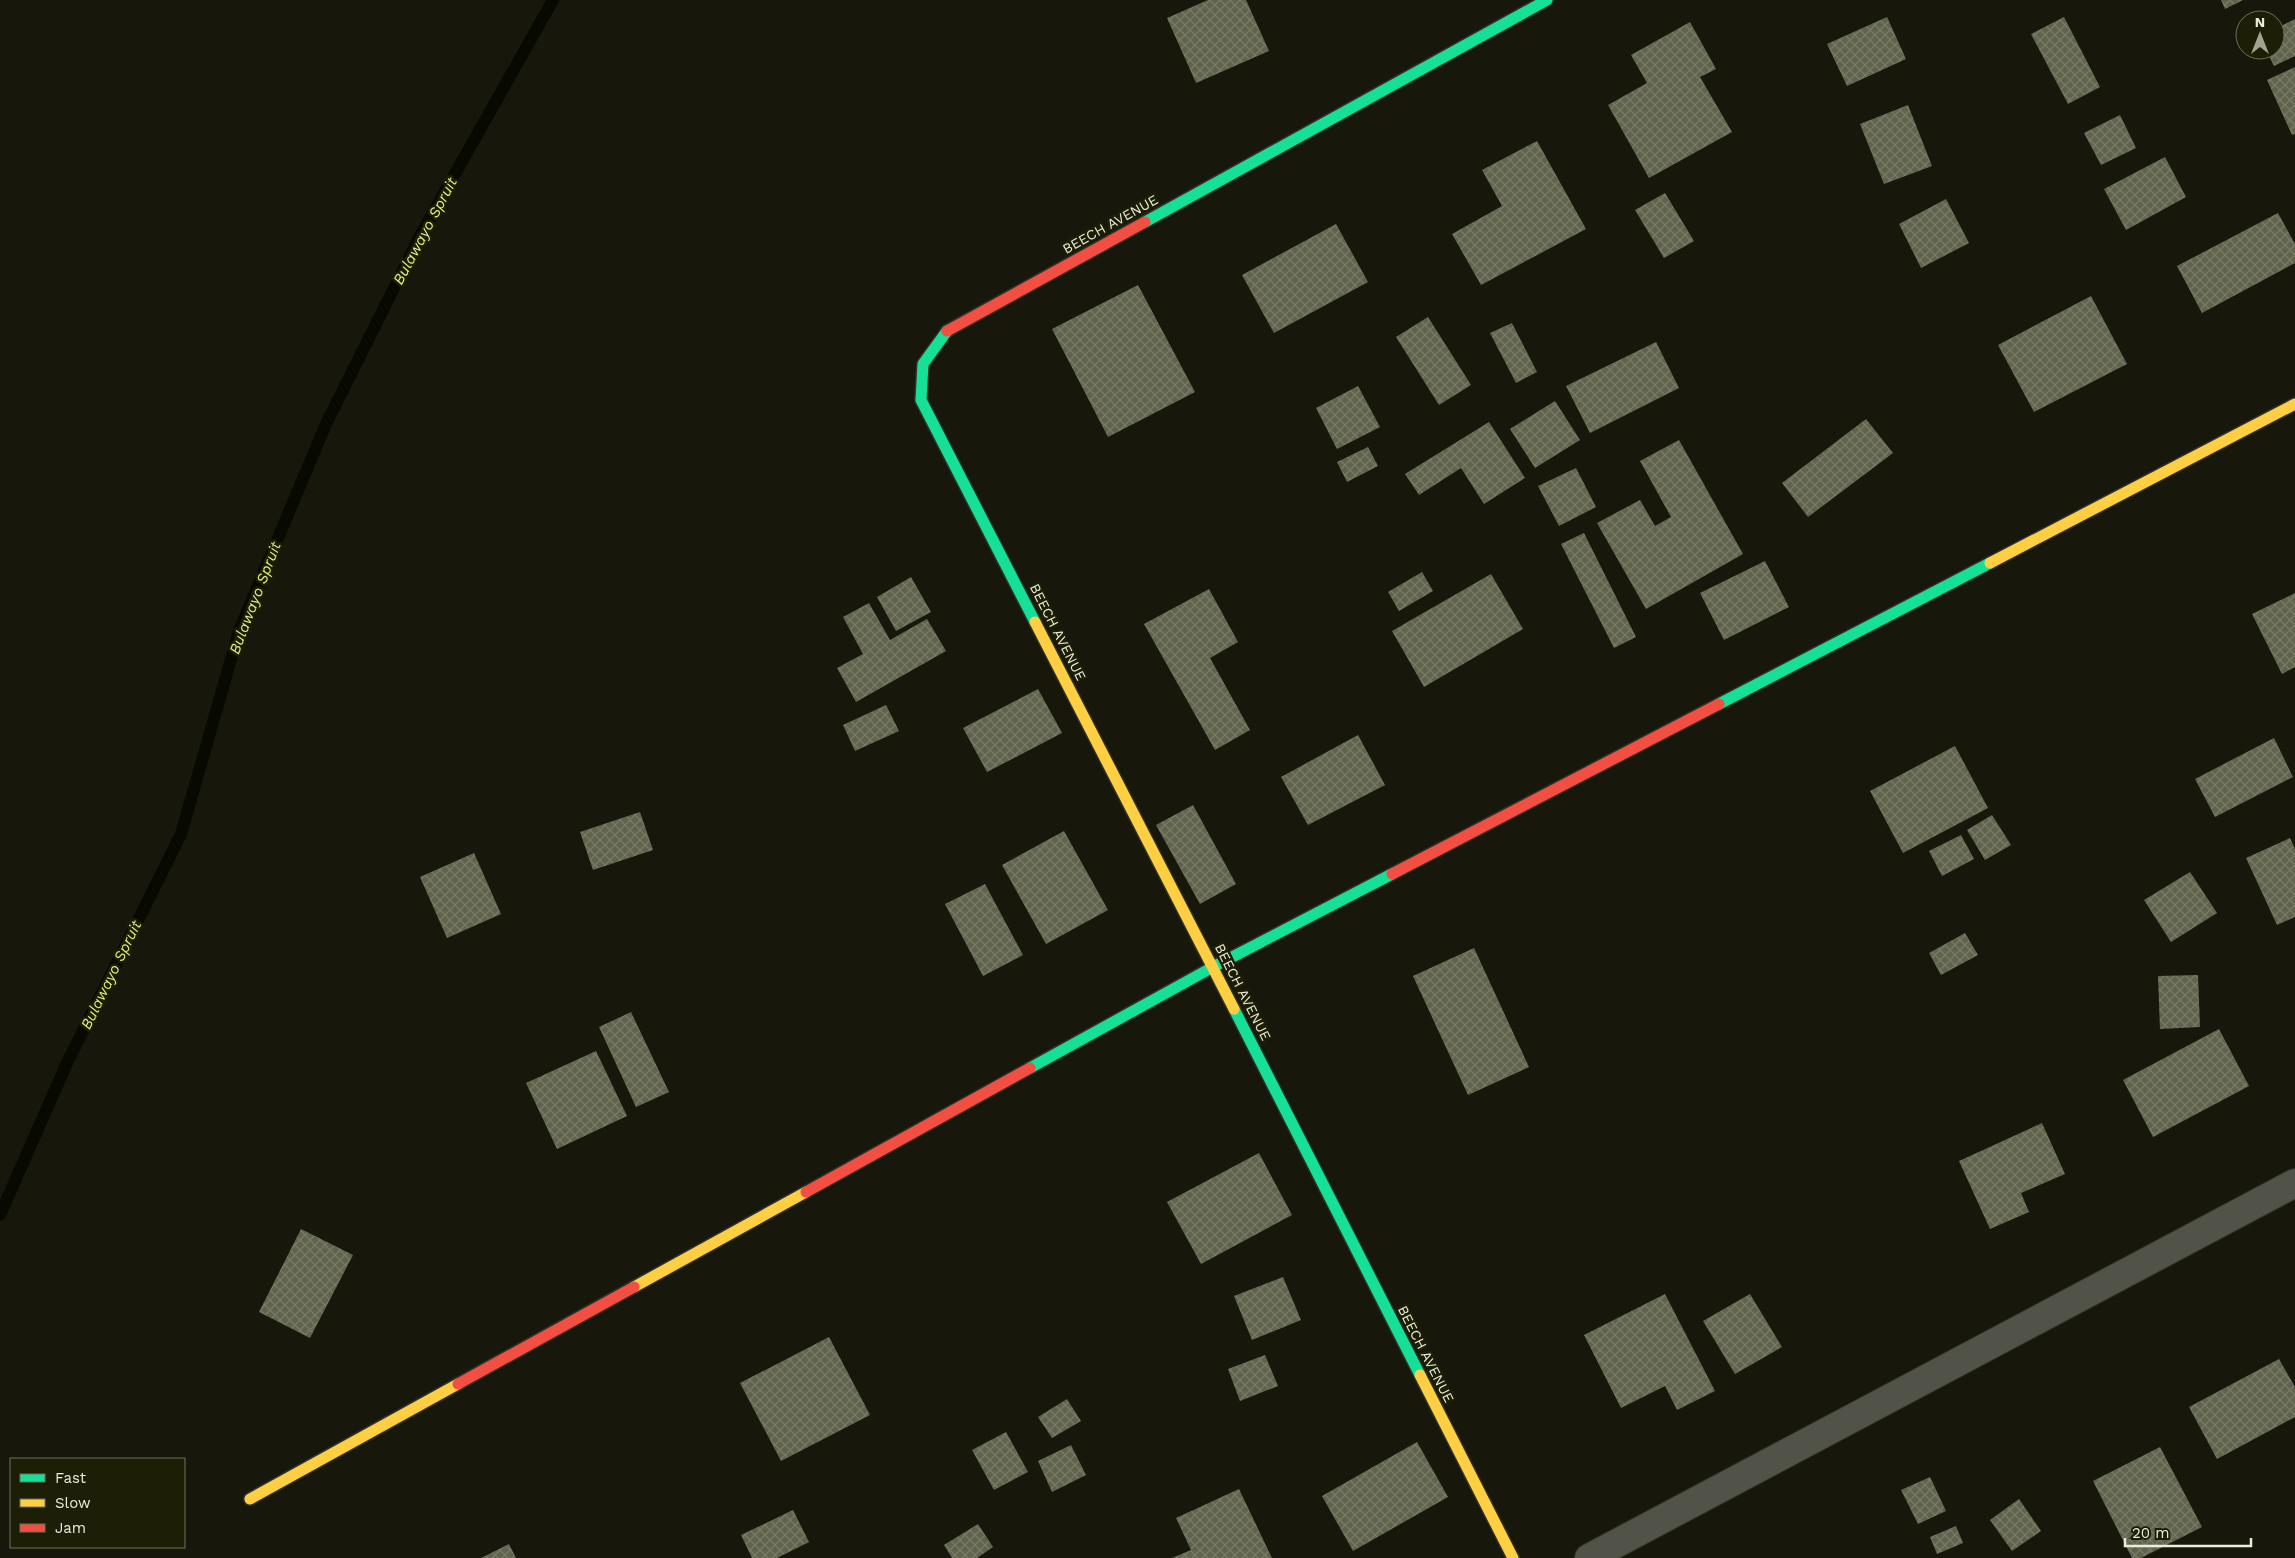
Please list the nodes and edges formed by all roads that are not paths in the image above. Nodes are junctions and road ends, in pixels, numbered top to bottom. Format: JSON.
{"nodes":[{"id":1,"x":1548,"y":0,"type":"edge"},
{"id":2,"x":2295,"y":404,"type":"edge"},
{"id":3,"x":1213,"y":967,"type":"junction"},
{"id":4,"x":2295,"y":1183,"type":"edge"},
{"id":5,"x":250,"y":1498,"type":"dead end"},
{"id":6,"x":1513,"y":1558,"type":"edge"},
{"id":7,"x":1589,"y":1558,"type":"edge"}],
"edges":[{"from":1,"to":3,"type":"street","name":"BEECH AVENUE"},
{"from":2,"to":3,"type":"street"},
{"from":3,"to":5,"type":"street"},
{"from":3,"to":6,"type":"street","name":"BEECH AVENUE"},
{"from":4,"to":7,"type":"street"}]}
